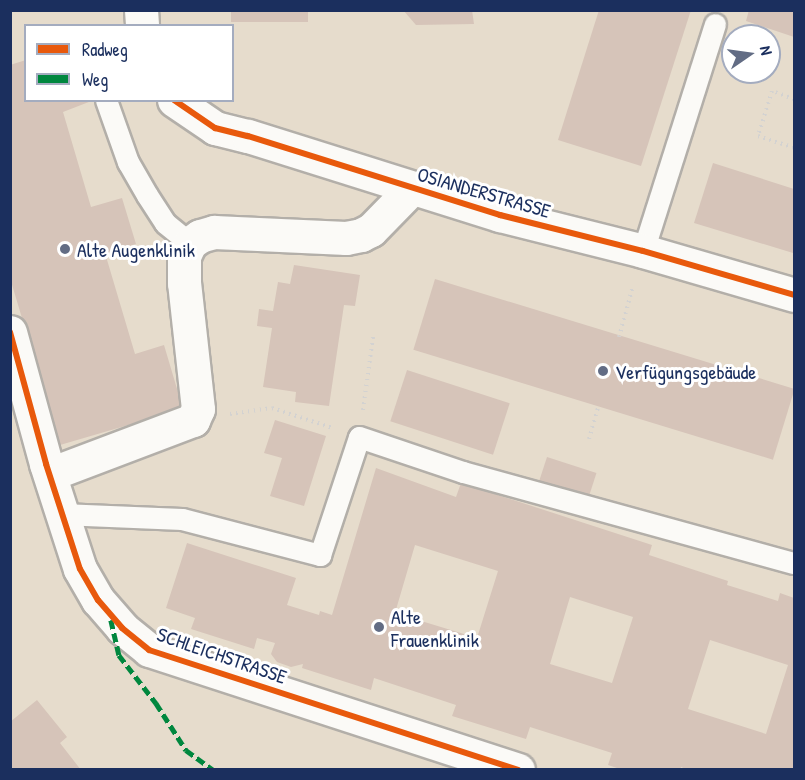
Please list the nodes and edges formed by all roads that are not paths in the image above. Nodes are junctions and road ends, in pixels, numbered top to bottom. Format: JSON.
{"nodes":[{"id":1,"x":715,"y":24,"type":"dead end"},
{"id":2,"x":107,"y":102,"type":"edge"},
{"id":3,"x":177,"y":102,"type":"edge"},
{"id":4,"x":411,"y":189,"type":"junction"},
{"id":5,"x":190,"y":243,"type":"junction"},
{"id":6,"x":643,"y":251,"type":"junction"},
{"id":7,"x":795,"y":295,"type":"edge"},
{"id":8,"x":10,"y":332,"type":"edge"},
{"id":9,"x":50,"y":474,"type":"junction"},
{"id":10,"x":61,"y":514,"type":"junction"},
{"id":11,"x":795,"y":563,"type":"edge"},
{"id":12,"x":518,"y":770,"type":"edge"}],
"edges":[{"from":1,"to":6,"type":"lane"},
{"from":2,"to":5,"type":"lane"},
{"from":3,"to":4,"type":"street","name":"OSIANDERSTRASSE"},
{"from":4,"to":5,"type":"street"},
{"from":4,"to":6,"type":"street","name":"OSIANDERSTRASSE"},
{"from":5,"to":9,"type":"street"},
{"from":6,"to":7,"type":"street","name":"OSIANDERSTRASSE"},
{"from":8,"to":9,"type":"street","name":"SCHLEICHSTRASSE"},
{"from":9,"to":10,"type":"street","name":"SCHLEICHSTRASSE"},
{"from":10,"to":11,"type":"lane"},
{"from":10,"to":12,"type":"street","name":"SCHLEICHSTRASSE"}]}
